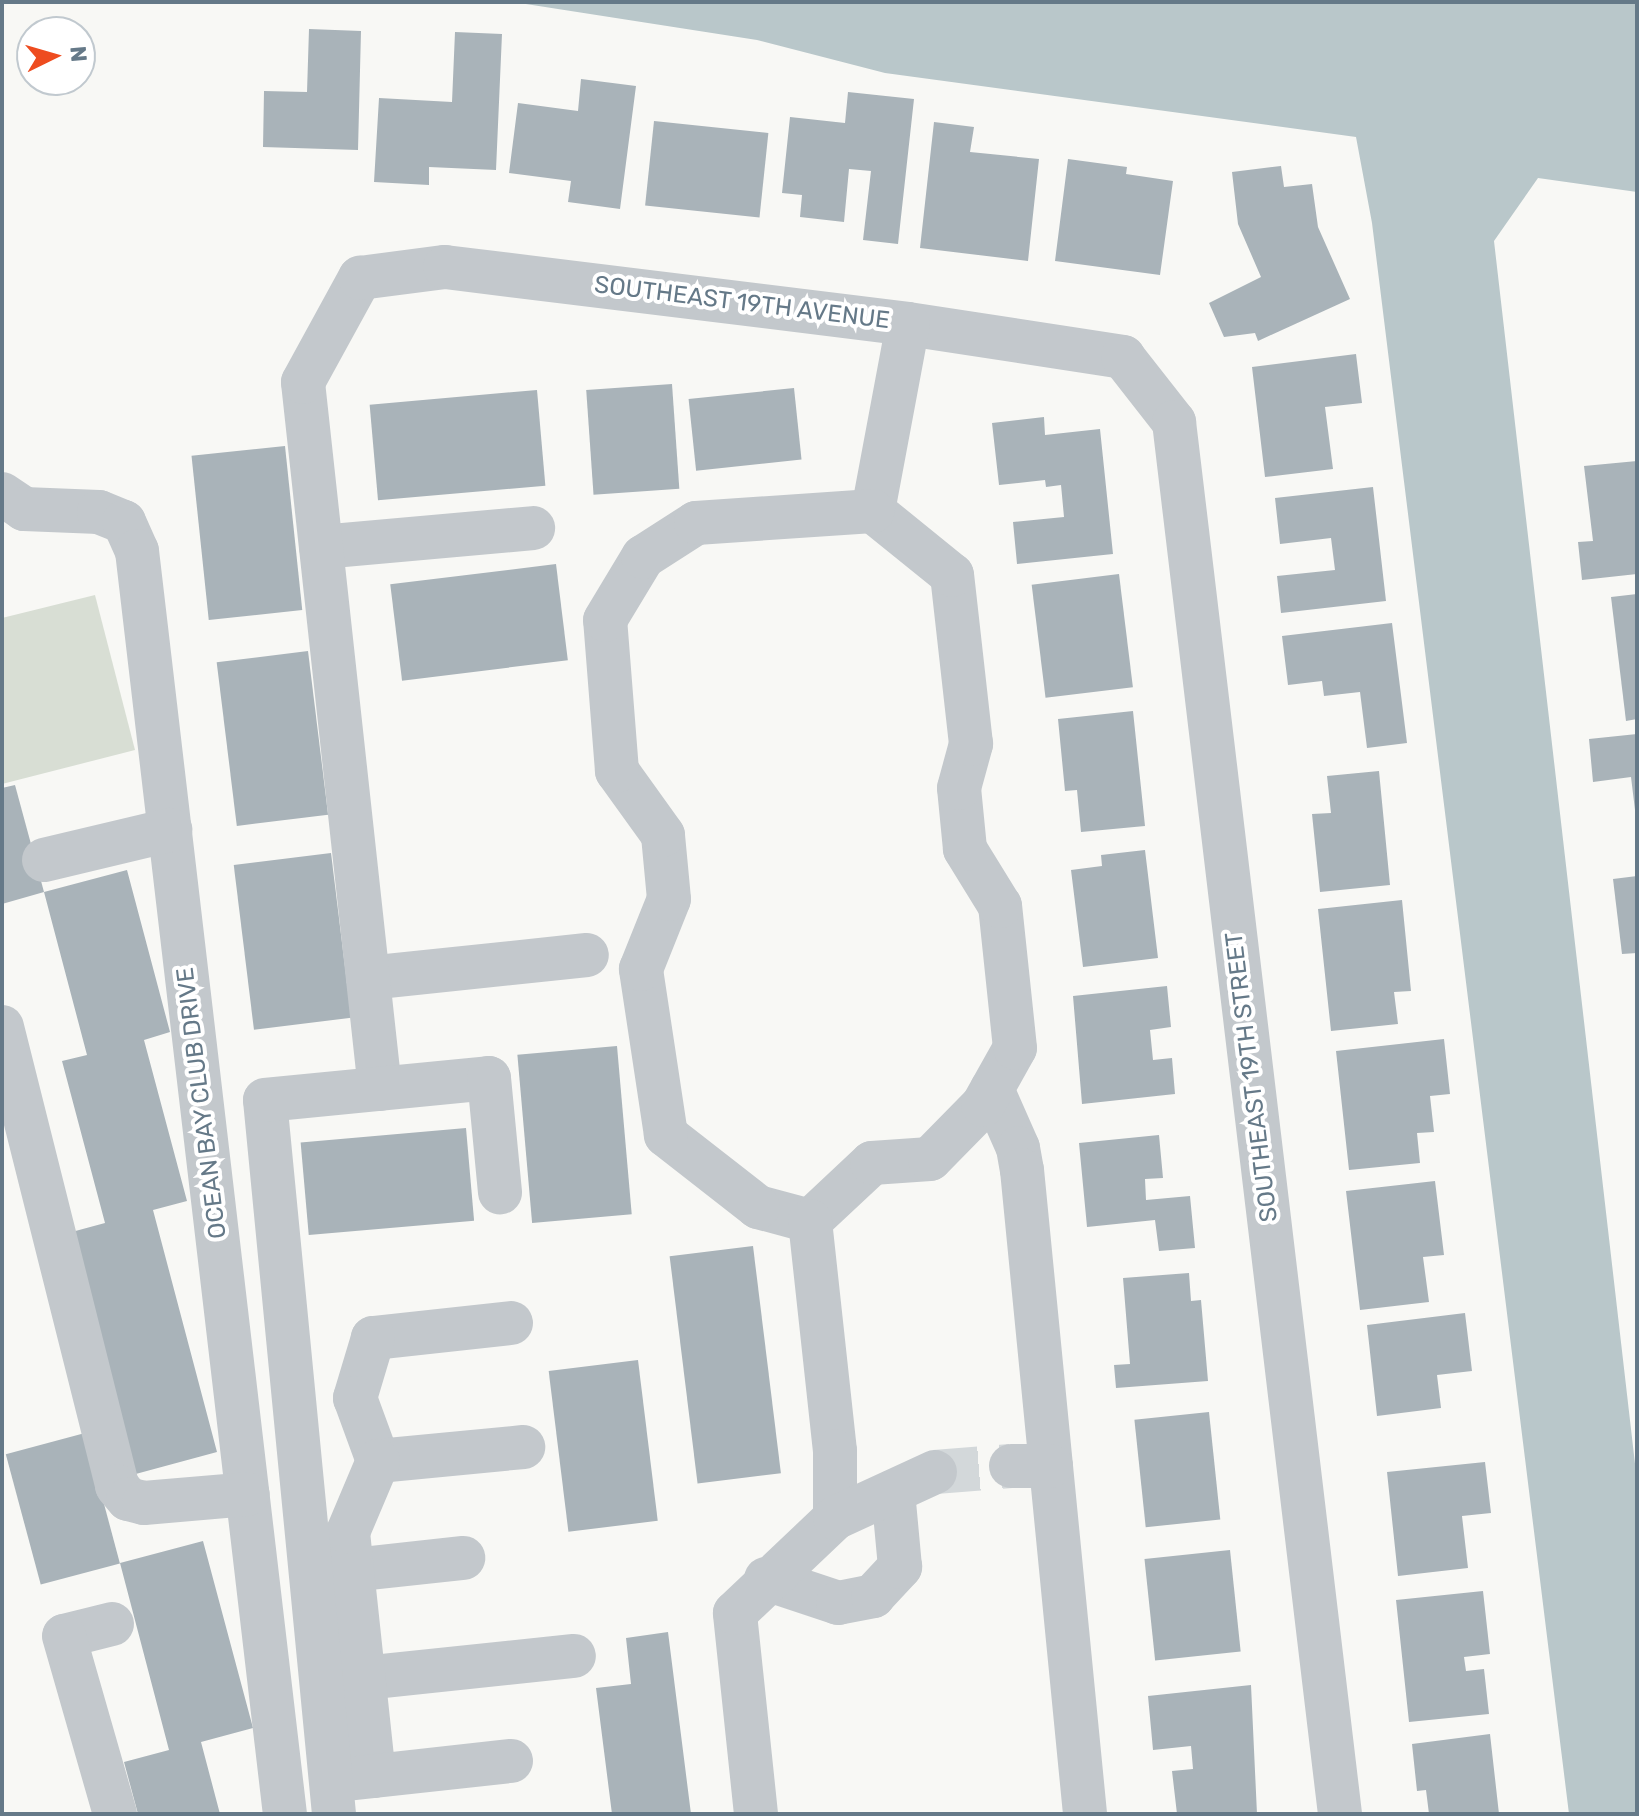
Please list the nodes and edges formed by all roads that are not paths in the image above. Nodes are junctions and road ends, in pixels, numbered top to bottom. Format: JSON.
{"nodes":[{"id":1,"x":908,"y":324,"type":"junction"},
{"id":2,"x":1123,"y":357,"type":"joint"},
{"id":3,"x":2,"y":494,"type":"edge"},
{"id":4,"x":873,"y":511,"type":"junction"},
{"id":5,"x":533,"y":528,"type":"dead end"},
{"id":6,"x":321,"y":547,"type":"junction"},
{"id":7,"x":170,"y":830,"type":"junction"},
{"id":8,"x":44,"y":860,"type":"dead end"},
{"id":9,"x":587,"y":955,"type":"dead end"},
{"id":10,"x":368,"y":978,"type":"junction"},
{"id":11,"x":2,"y":1027,"type":"edge"},
{"id":12,"x":380,"y":1089,"type":"junction"},
{"id":13,"x":992,"y":1089,"type":"junction"},
{"id":14,"x":500,"y":1192,"type":"dead end"},
{"id":15,"x":810,"y":1221,"type":"junction"},
{"id":16,"x":511,"y":1323,"type":"dead end"},
{"id":17,"x":523,"y":1447,"type":"dead end"},
{"id":18,"x":378,"y":1461,"type":"junction"},
{"id":19,"x":935,"y":1472,"type":"tunnel mouth"},
{"id":20,"x":893,"y":1492,"type":"junction"},
{"id":21,"x":248,"y":1494,"type":"junction"},
{"id":22,"x":835,"y":1518,"type":"junction"},
{"id":23,"x":463,"y":1558,"type":"dead end"},
{"id":24,"x":352,"y":1570,"type":"junction"},
{"id":25,"x":766,"y":1579,"type":"junction"},
{"id":26,"x":112,"y":1624,"type":"dead end"},
{"id":27,"x":574,"y":1656,"type":"dead end"},
{"id":28,"x":364,"y":1678,"type":"junction"},
{"id":29,"x":511,"y":1761,"type":"dead end"},
{"id":30,"x":374,"y":1776,"type":"junction"},
{"id":31,"x":332,"y":1797,"type":"edge"},
{"id":32,"x":115,"y":1814,"type":"edge"},
{"id":33,"x":285,"y":1814,"type":"edge"},
{"id":34,"x":756,"y":1814,"type":"edge"},
{"id":35,"x":1085,"y":1814,"type":"edge"},
{"id":36,"x":1340,"y":1814,"type":"edge"}],
"edges":[{"from":1,"to":2,"type":"street","name":"SOUTHEAST 19TH AVENUE"},
{"from":1,"to":4,"type":"street"},
{"from":1,"to":6,"type":"street","name":"SOUTHEAST 19TH AVENUE"},
{"from":2,"to":36,"type":"street","name":"SOUTHEAST 19TH STREET"},
{"from":3,"to":7,"type":"street","name":"OCEAN BAY CLUB DRIVE"},
{"from":4,"to":13,"type":"street"},
{"from":4,"to":15,"type":"street"},
{"from":5,"to":6,"type":"street"},
{"from":6,"to":10,"type":"street"},
{"from":7,"to":8,"type":"street"},
{"from":7,"to":21,"type":"street","name":"OCEAN BAY CLUB DRIVE"},
{"from":9,"to":10,"type":"street"},
{"from":10,"to":12,"type":"street"},
{"from":11,"to":21,"type":"street"},
{"from":12,"to":14,"type":"street"},
{"from":12,"to":31,"type":"street"},
{"from":13,"to":15,"type":"street"},
{"from":13,"to":35,"type":"street"},
{"from":15,"to":22,"type":"street"},
{"from":16,"to":18,"type":"street"},
{"from":17,"to":18,"type":"street"},
{"from":18,"to":24,"type":"street"},
{"from":19,"to":20,"type":"street"},
{"from":20,"to":22,"type":"street"},
{"from":20,"to":25,"type":"street"},
{"from":21,"to":33,"type":"street","name":"OCEAN BAY CLUB DRIVE"},
{"from":22,"to":25,"type":"street"},
{"from":23,"to":24,"type":"street"},
{"from":24,"to":28,"type":"street"},
{"from":25,"to":34,"type":"street"},
{"from":26,"to":32,"type":"street"},
{"from":27,"to":28,"type":"street"},
{"from":28,"to":30,"type":"street"},
{"from":29,"to":30,"type":"street"},
{"from":30,"to":31,"type":"street"}]}
